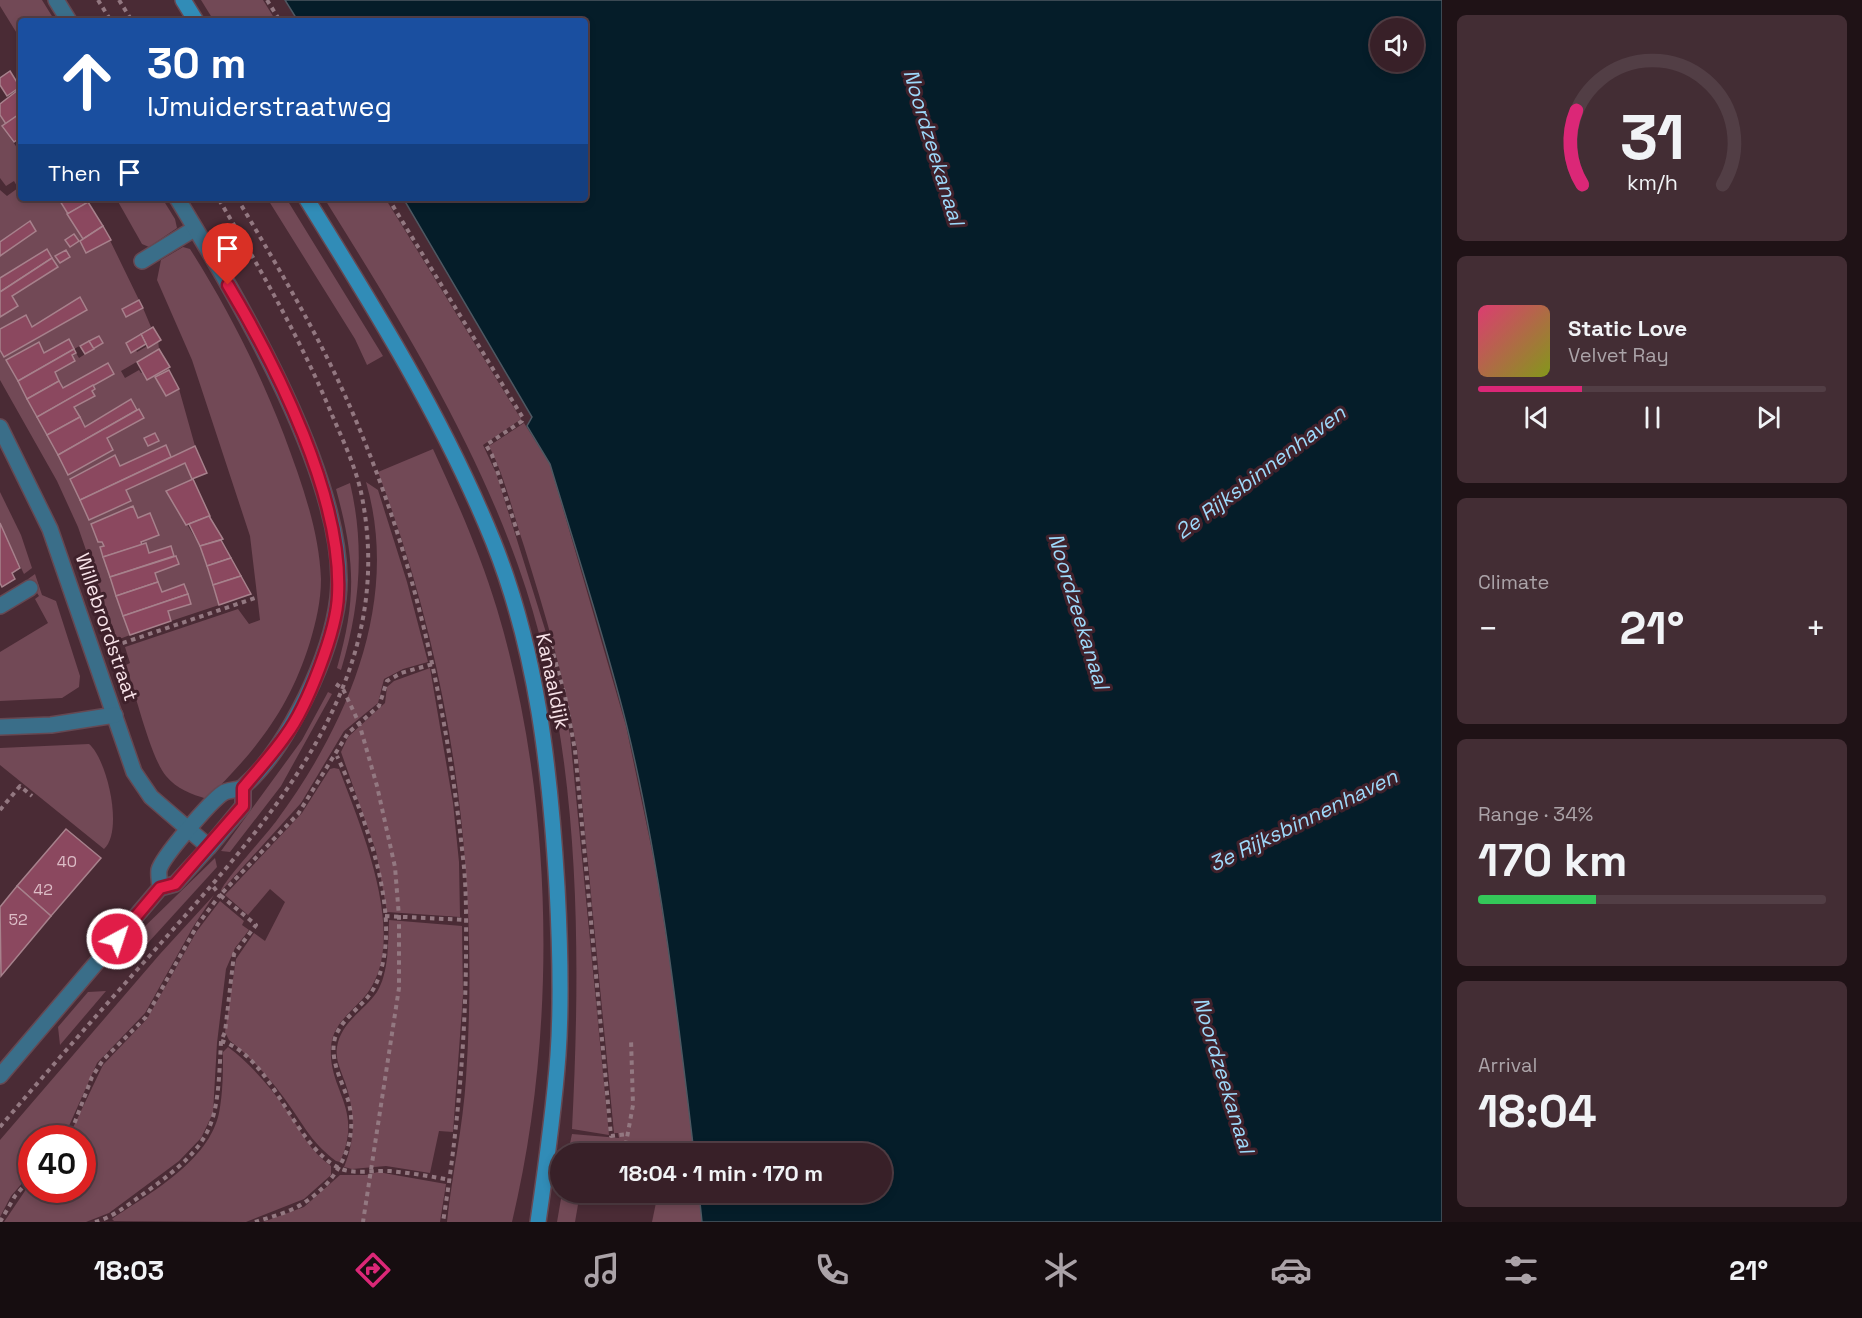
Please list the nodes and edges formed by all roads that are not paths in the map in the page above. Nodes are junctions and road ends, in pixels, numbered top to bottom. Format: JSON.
{"nodes":[{"id":1,"x":56,"y":0,"type":"edge"},
{"id":2,"x":183,"y":0,"type":"edge"},
{"id":3,"x":67,"y":18,"type":"edge"},
{"id":4,"x":194,"y":18,"type":"edge"},
{"id":5,"x":179,"y":201,"type":"edge"},
{"id":6,"x":308,"y":201,"type":"edge"},
{"id":7,"x":194,"y":229,"type":"junction"},
{"id":8,"x":142,"y":261,"type":"dead end"},
{"id":9,"x":0,"y":427,"type":"edge"},
{"id":10,"x":30,"y":588,"type":"dead end"},
{"id":11,"x":0,"y":606,"type":"edge"},
{"id":12,"x":115,"y":715,"type":"junction"},
{"id":13,"x":0,"y":727,"type":"edge"},
{"id":14,"x":243,"y":788,"type":"junction"},
{"id":15,"x":188,"y":829,"type":"junction"},
{"id":16,"x":209,"y":847,"type":"junction"},
{"id":17,"x":160,"y":888,"type":"junction"},
{"id":18,"x":0,"y":1076,"type":"edge"},
{"id":19,"x":537,"y":1222,"type":"edge"}],
"edges":[{"from":1,"to":3,"type":"street"},
{"from":2,"to":4,"type":"main road"},
{"from":5,"to":7,"type":"street"},
{"from":6,"to":19,"type":"main road","name":"Kanaaldijk"},
{"from":7,"to":8,"type":"street"},
{"from":7,"to":14,"type":"street"},
{"from":9,"to":12,"type":"street","name":"Willebrordstraat"},
{"from":10,"to":11,"type":"street"},
{"from":12,"to":13,"type":"street"},
{"from":12,"to":15,"type":"street","name":"Willebrordstraat"},
{"from":14,"to":15,"type":"street"},
{"from":14,"to":16,"type":"street"},
{"from":15,"to":16,"type":"street","name":"Willebrordstraat"},
{"from":15,"to":17,"type":"street"},
{"from":16,"to":17,"type":"street"},
{"from":17,"to":18,"type":"street"}]}
